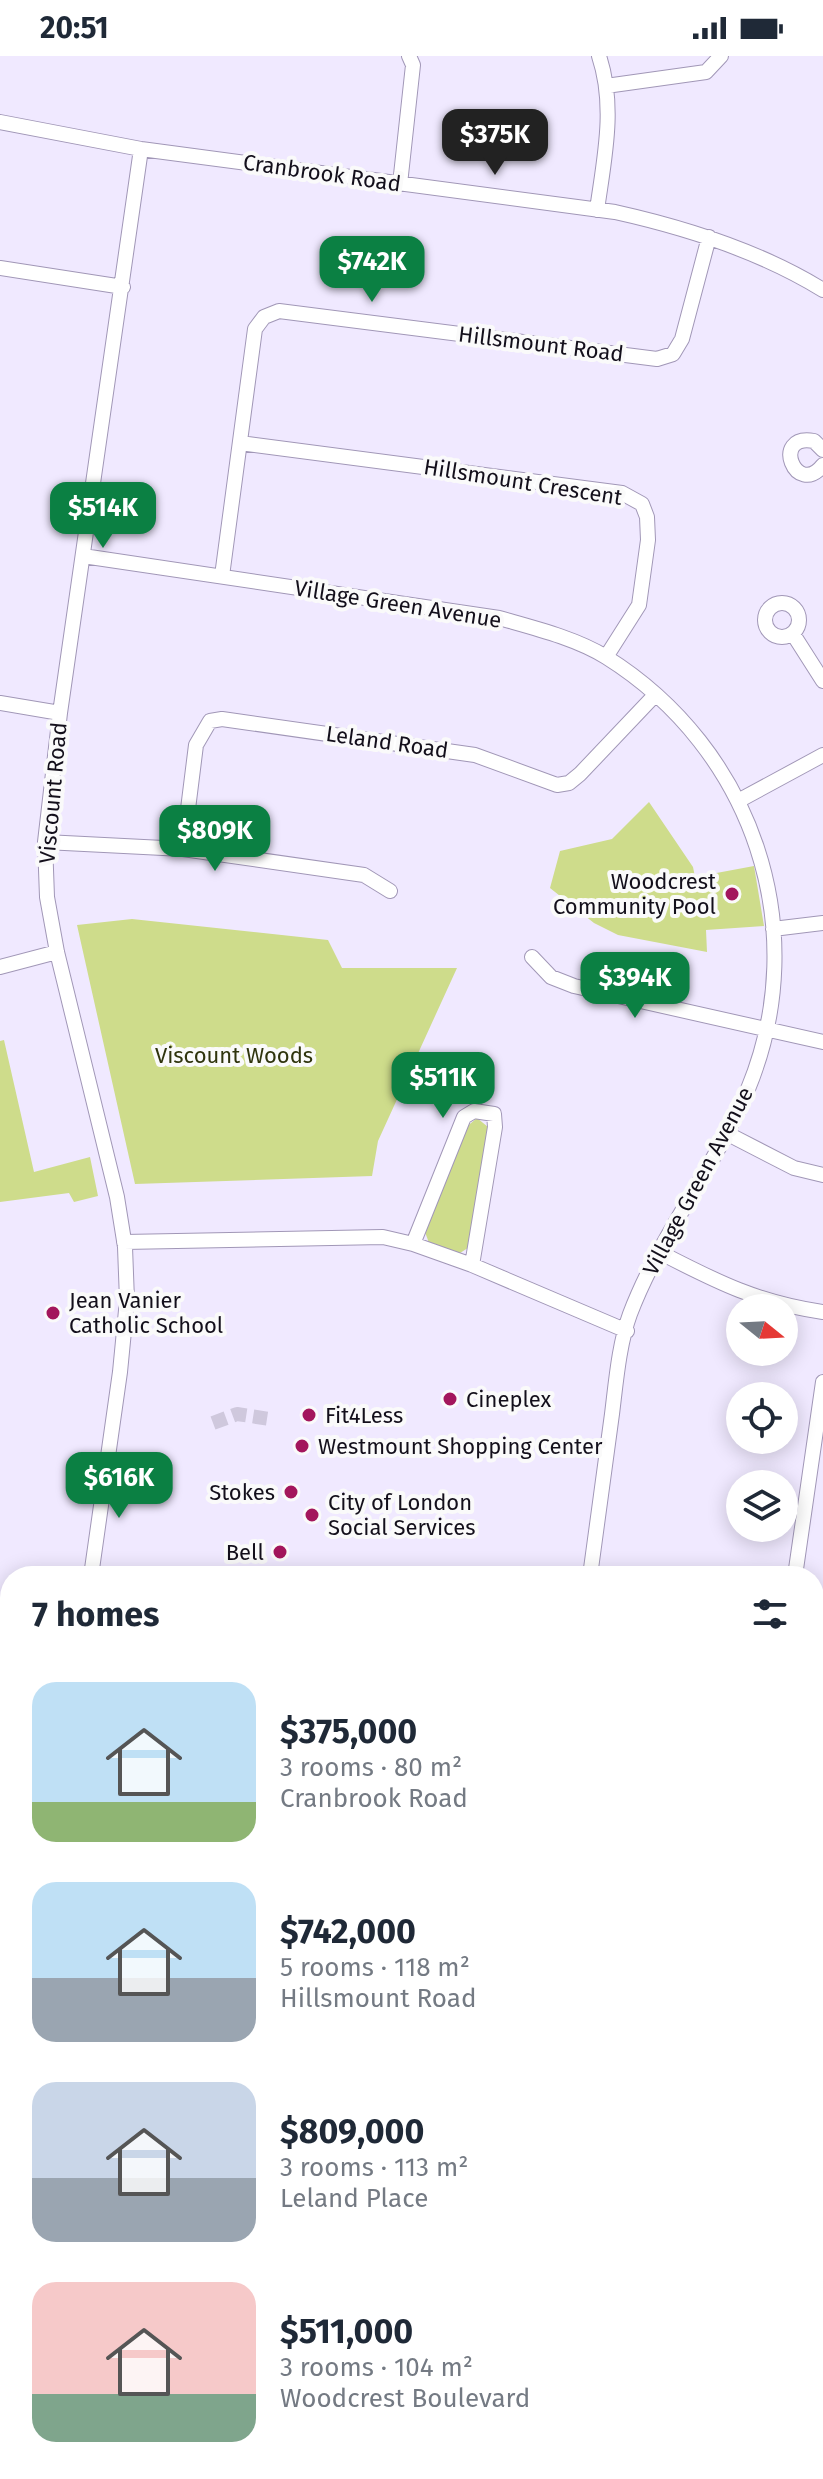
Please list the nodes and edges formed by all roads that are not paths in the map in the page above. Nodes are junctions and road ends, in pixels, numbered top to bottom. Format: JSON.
{"nodes":[{"id":1,"x":409,"y":56,"type":"edge"},
{"id":2,"x":599,"y":56,"type":"edge"},
{"id":3,"x":721,"y":56,"type":"edge"},
{"id":4,"x":606,"y":86,"type":"junction"},
{"id":5,"x":0,"y":122,"type":"edge"},
{"id":6,"x":141,"y":149,"type":"junction"},
{"id":7,"x":400,"y":184,"type":"junction"},
{"id":8,"x":597,"y":210,"type":"junction"},
{"id":9,"x":709,"y":237,"type":"junction"},
{"id":10,"x":0,"y":268,"type":"edge"},
{"id":11,"x":123,"y":287,"type":"junction"},
{"id":12,"x":823,"y":290,"type":"edge"},
{"id":13,"x":240,"y":443,"type":"junction"},
{"id":14,"x":823,"y":450,"type":"edge"},
{"id":15,"x":823,"y":465,"type":"edge"},
{"id":16,"x":83,"y":556,"type":"junction"},
{"id":17,"x":222,"y":576,"type":"junction"},
{"id":18,"x":793,"y":634,"type":"dead end"},
{"id":19,"x":606,"y":657,"type":"junction"},
{"id":20,"x":823,"y":681,"type":"edge"},
{"id":21,"x":655,"y":695,"type":"junction"},
{"id":22,"x":0,"y":703,"type":"edge"},
{"id":23,"x":60,"y":713,"type":"junction"},
{"id":24,"x":823,"y":755,"type":"edge"},
{"id":25,"x":738,"y":801,"type":"junction"},
{"id":26,"x":45,"y":842,"type":"junction"},
{"id":27,"x":183,"y":849,"type":"junction"},
{"id":28,"x":390,"y":891,"type":"dead end"},
{"id":29,"x":823,"y":923,"type":"edge"},
{"id":30,"x":773,"y":929,"type":"junction"},
{"id":31,"x":57,"y":952,"type":"junction"},
{"id":32,"x":532,"y":957,"type":"dead end"},
{"id":33,"x":0,"y":967,"type":"edge"},
{"id":34,"x":766,"y":1032,"type":"junction"},
{"id":35,"x":823,"y":1042,"type":"edge"},
{"id":36,"x":726,"y":1133,"type":"junction"},
{"id":37,"x":823,"y":1175,"type":"edge"},
{"id":38,"x":124,"y":1242,"type":"junction"},
{"id":39,"x":413,"y":1244,"type":"junction"},
{"id":40,"x":661,"y":1253,"type":"junction"},
{"id":41,"x":472,"y":1265,"type":"junction"},
{"id":42,"x":823,"y":1312,"type":"edge"},
{"id":43,"x":627,"y":1331,"type":"junction"},
{"id":44,"x":823,"y":1382,"type":"edge"},
{"id":45,"x":818,"y":1455,"type":"edge"},
{"id":46,"x":92,"y":1566,"type":"edge"},
{"id":47,"x":592,"y":1566,"type":"edge"},
{"id":48,"x":797,"y":1566,"type":"edge"}],
"edges":[{"from":1,"to":7,"type":"street"},
{"from":2,"to":4,"type":"street"},
{"from":3,"to":4,"type":"street"},
{"from":4,"to":8,"type":"street"},
{"from":5,"to":6,"type":"street","name":"Cranbrook Road"},
{"from":6,"to":7,"type":"street","name":"Cranbrook Road"},
{"from":6,"to":11,"type":"street","name":"Viscount Road"},
{"from":7,"to":8,"type":"street","name":"Cranbrook Road"},
{"from":8,"to":9,"type":"street","name":"Cranbrook Road"},
{"from":9,"to":12,"type":"street","name":"Cranbrook Road"},
{"from":9,"to":13,"type":"street","name":"Hillsmount Road"},
{"from":10,"to":11,"type":"street"},
{"from":11,"to":16,"type":"street","name":"Viscount Road"},
{"from":13,"to":17,"type":"street","name":"Hillsmount Road"},
{"from":13,"to":19,"type":"street","name":"Hillsmount Crescent"},
{"from":14,"to":15,"type":"street"},
{"from":16,"to":17,"type":"street","name":"Village Green Avenue"},
{"from":16,"to":23,"type":"street","name":"Viscount Road"},
{"from":17,"to":19,"type":"street","name":"Village Green Avenue"},
{"from":18,"to":20,"type":"street"},
{"from":19,"to":21,"type":"street","name":"Village Green Avenue"},
{"from":21,"to":25,"type":"street","name":"Village Green Avenue"},
{"from":21,"to":27,"type":"street","name":"Leland Road"},
{"from":22,"to":23,"type":"street"},
{"from":23,"to":26,"type":"street","name":"Viscount Road"},
{"from":24,"to":25,"type":"street"},
{"from":25,"to":30,"type":"street","name":"Village Green Avenue"},
{"from":26,"to":27,"type":"street"},
{"from":26,"to":31,"type":"street","name":"Viscount Road"},
{"from":27,"to":28,"type":"street"},
{"from":29,"to":30,"type":"street"},
{"from":30,"to":34,"type":"street","name":"Village Green Avenue"},
{"from":31,"to":33,"type":"street"},
{"from":31,"to":38,"type":"street","name":"Viscount Road"},
{"from":32,"to":34,"type":"street"},
{"from":34,"to":35,"type":"street"},
{"from":34,"to":36,"type":"street","name":"Village Green Avenue"},
{"from":36,"to":37,"type":"street"},
{"from":36,"to":40,"type":"street","name":"Village Green Avenue"},
{"from":38,"to":39,"type":"street"},
{"from":38,"to":46,"type":"street","name":"Viscount Road"},
{"from":39,"to":41,"type":"street"},
{"from":39,"to":41,"type":"street"},
{"from":40,"to":42,"type":"street"},
{"from":40,"to":43,"type":"street","name":"Village Green Avenue"},
{"from":41,"to":43,"type":"street"},
{"from":43,"to":47,"type":"street","name":"Village Green Avenue"},
{"from":44,"to":45,"type":"street"},
{"from":45,"to":48,"type":"street"}]}
